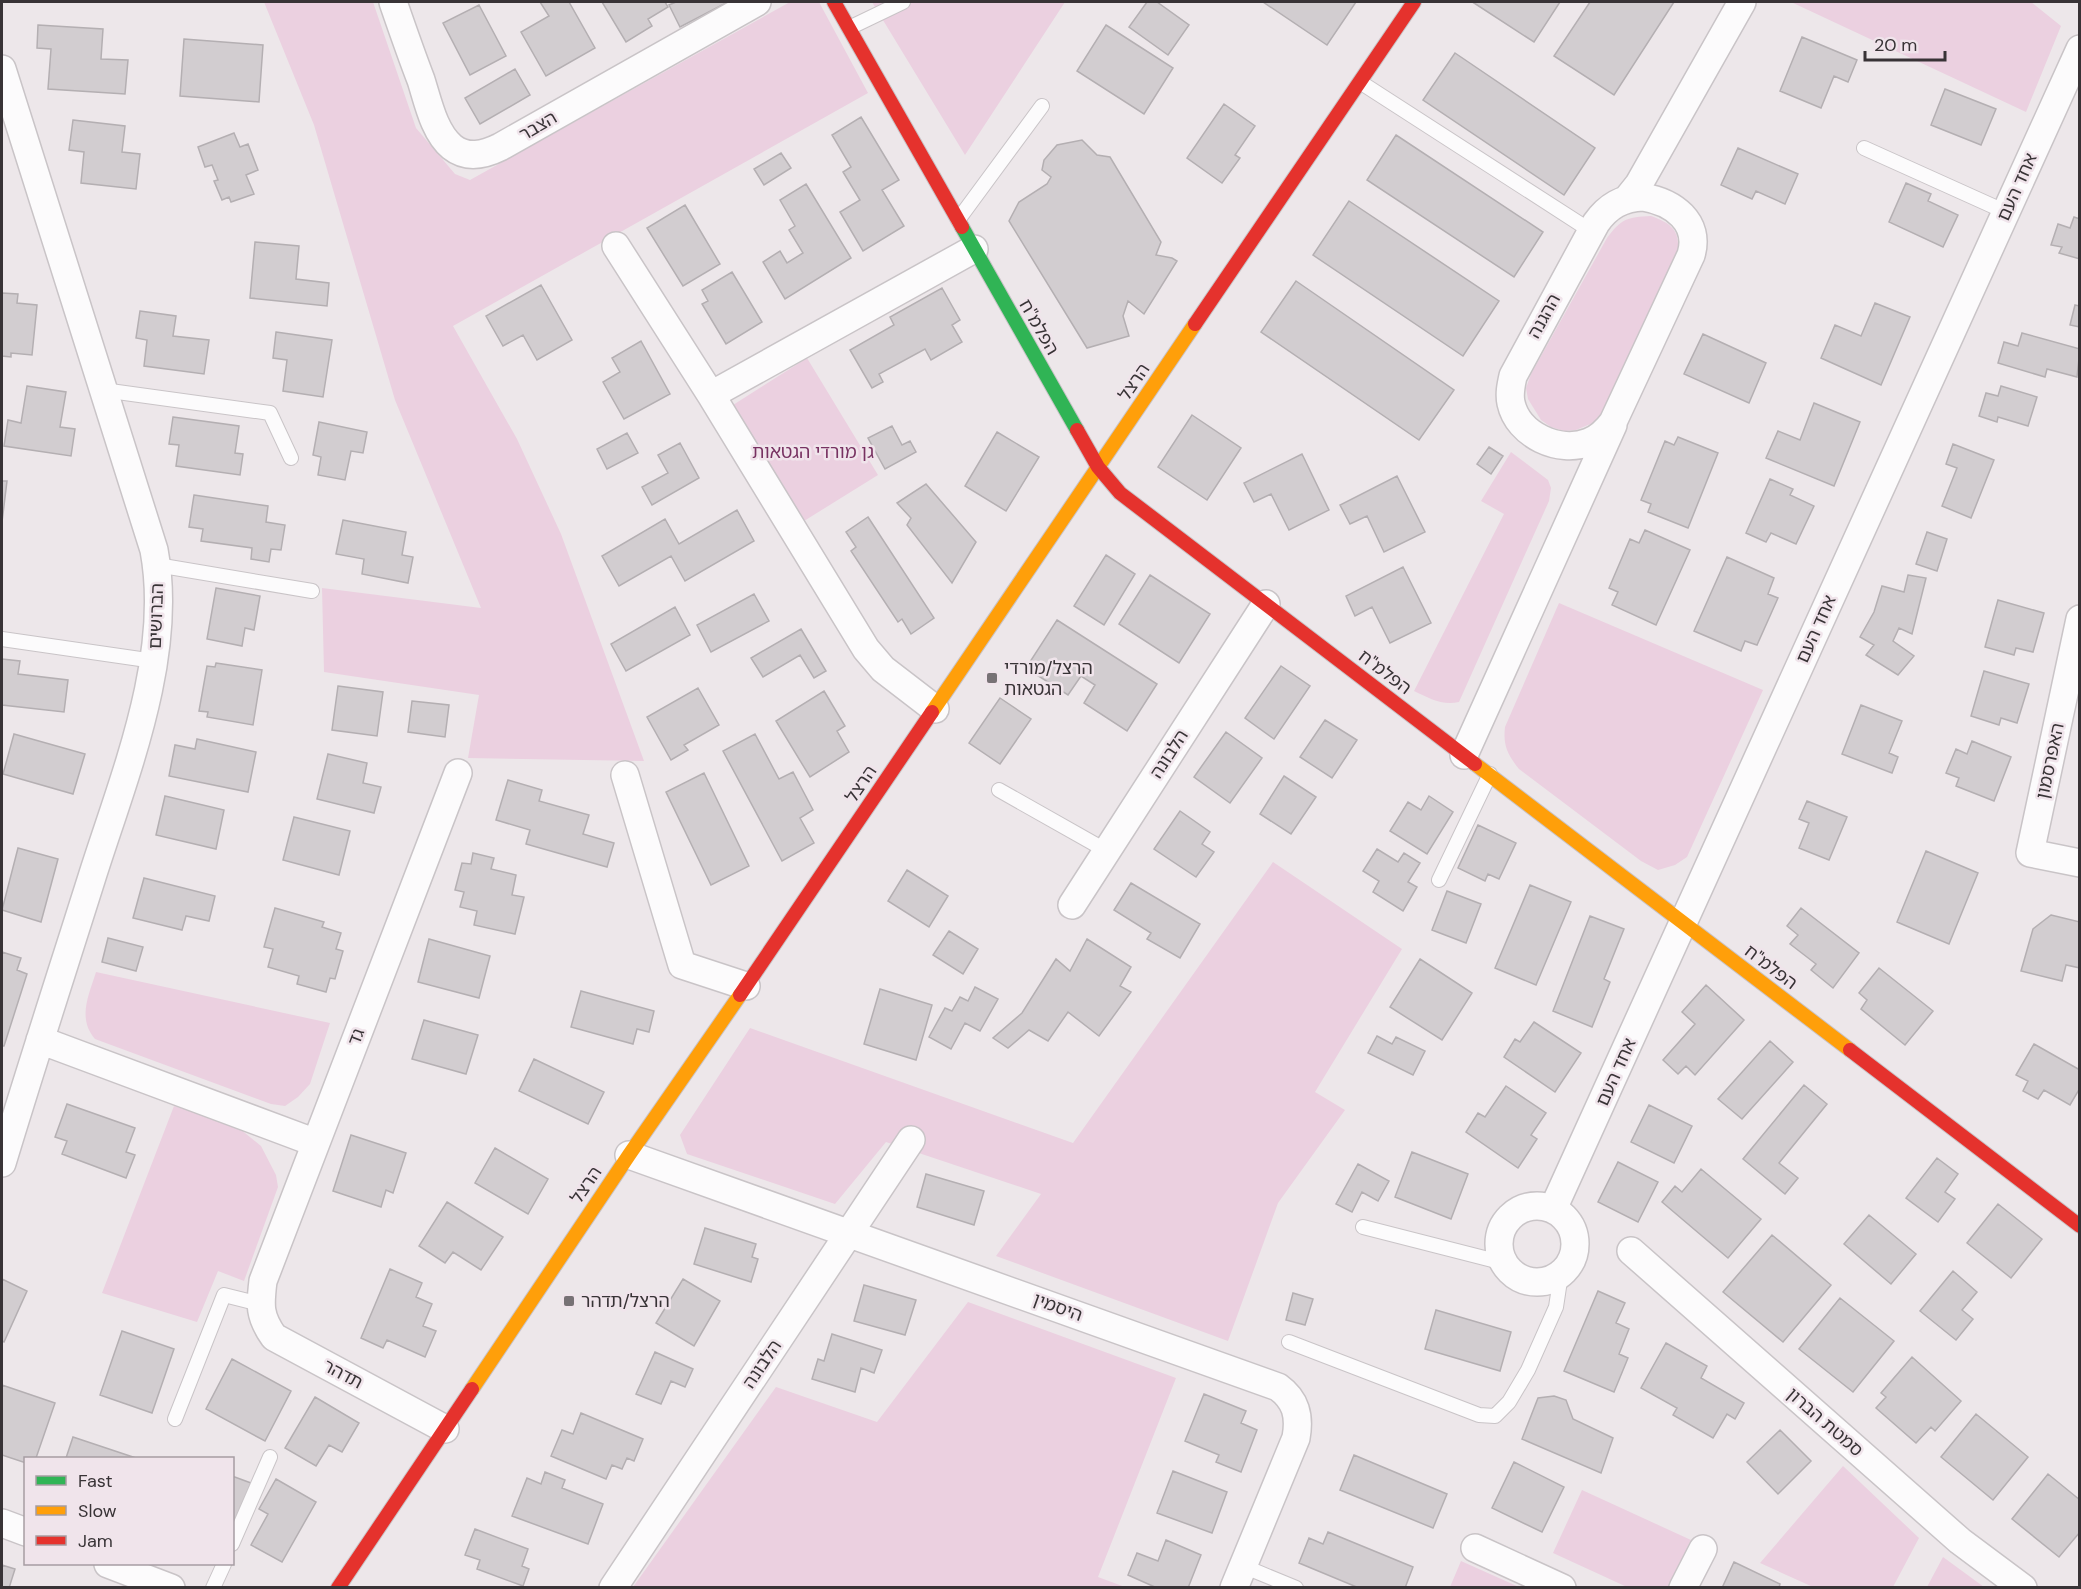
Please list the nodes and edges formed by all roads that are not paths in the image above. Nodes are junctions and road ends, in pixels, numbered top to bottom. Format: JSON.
{"nodes":[{"id":1,"x":393,"y":2,"type":"edge"},
{"id":2,"x":757,"y":2,"type":"edge"},
{"id":3,"x":834,"y":2,"type":"edge"},
{"id":4,"x":903,"y":2,"type":"edge"},
{"id":5,"x":1414,"y":2,"type":"edge"},
{"id":6,"x":1743,"y":2,"type":"edge"},
{"id":7,"x":849,"y":28,"type":"junction"},
{"id":8,"x":2079,"y":49,"type":"edge"},
{"id":9,"x":2,"y":69,"type":"edge"},
{"id":10,"x":1360,"y":82,"type":"junction"},
{"id":11,"x":1042,"y":106,"type":"dead end"},
{"id":12,"x":1664,"y":140,"type":"junction"},
{"id":13,"x":1864,"y":148,"type":"dead end"},
{"id":14,"x":1627,"y":199,"type":"junction"},
{"id":15,"x":2006,"y":212,"type":"junction"},
{"id":16,"x":1680,"y":213,"type":"junction"},
{"id":17,"x":958,"y":220,"type":"junction"},
{"id":18,"x":1591,"y":231,"type":"junction"},
{"id":19,"x":616,"y":246,"type":"dead end"},
{"id":20,"x":974,"y":249,"type":"junction"},
{"id":21,"x":103,"y":390,"type":"junction"},
{"id":22,"x":711,"y":395,"type":"junction"},
{"id":23,"x":1618,"y":414,"type":"junction"},
{"id":24,"x":1544,"y":440,"type":"junction"},
{"id":25,"x":291,"y":458,"type":"dead end"},
{"id":26,"x":1098,"y":467,"type":"junction"},
{"id":27,"x":1575,"y":509,"type":"junction"},
{"id":28,"x":157,"y":565,"type":"junction"},
{"id":29,"x":312,"y":591,"type":"dead end"},
{"id":30,"x":1266,"y":604,"type":"junction"},
{"id":31,"x":2079,"y":619,"type":"edge"},
{"id":32,"x":2,"y":639,"type":"edge"},
{"id":33,"x":154,"y":661,"type":"junction"},
{"id":34,"x":934,"y":709,"type":"junction"},
{"id":35,"x":1464,"y":755,"type":"junction"},
{"id":36,"x":458,"y":773,"type":"dead end"},
{"id":37,"x":1490,"y":774,"type":"junction"},
{"id":38,"x":625,"y":775,"type":"dead end"},
{"id":39,"x":999,"y":789,"type":"dead end"},
{"id":40,"x":1107,"y":851,"type":"junction"},
{"id":41,"x":2079,"y":863,"type":"edge"},
{"id":42,"x":1439,"y":880,"type":"dead end"},
{"id":43,"x":1072,"y":905,"type":"dead end"},
{"id":44,"x":1684,"y":922,"type":"junction"},
{"id":45,"x":746,"y":986,"type":"junction"},
{"id":46,"x":40,"y":1040,"type":"junction"},
{"id":47,"x":911,"y":1140,"type":"dead end"},
{"id":48,"x":316,"y":1143,"type":"junction"},
{"id":49,"x":628,"y":1155,"type":"junction"},
{"id":50,"x":2,"y":1163,"type":"edge"},
{"id":51,"x":1553,"y":1209,"type":"junction"},
{"id":52,"x":2079,"y":1226,"type":"edge"},
{"id":53,"x":1364,"y":1227,"type":"dead end"},
{"id":54,"x":849,"y":1233,"type":"junction"},
{"id":55,"x":1631,"y":1251,"type":"dead end"},
{"id":56,"x":1504,"y":1263,"type":"junction"},
{"id":57,"x":1561,"y":1275,"type":"junction"},
{"id":58,"x":260,"y":1304,"type":"junction"},
{"id":59,"x":1289,"y":1342,"type":"dead end"},
{"id":60,"x":176,"y":1419,"type":"dead end"},
{"id":61,"x":445,"y":1429,"type":"junction"},
{"id":62,"x":270,"y":1457,"type":"dead end"},
{"id":63,"x":2,"y":1523,"type":"edge"},
{"id":64,"x":24,"y":1531,"type":"edge"},
{"id":65,"x":234,"y":1539,"type":"edge"},
{"id":66,"x":1475,"y":1548,"type":"dead end"},
{"id":67,"x":1703,"y":1549,"type":"dead end"},
{"id":68,"x":113,"y":1565,"type":"edge"},
{"id":69,"x":223,"y":1565,"type":"edge"},
{"id":70,"x":1238,"y":1577,"type":"edge"},
{"id":71,"x":171,"y":1587,"type":"edge"},
{"id":72,"x":213,"y":1587,"type":"edge"},
{"id":73,"x":338,"y":1587,"type":"edge"},
{"id":74,"x":613,"y":1587,"type":"edge"},
{"id":75,"x":1296,"y":1587,"type":"edge"},
{"id":76,"x":1562,"y":1587,"type":"edge"},
{"id":77,"x":1683,"y":1587,"type":"edge"},
{"id":78,"x":2023,"y":1587,"type":"edge"}],
"edges":[{"from":1,"to":2,"type":"street","name":"הצבר"},
{"from":3,"to":7,"type":"street","name":"הפלמ\"ח"},
{"from":4,"to":7,"type":"lane"},
{"from":5,"to":10,"type":"street","name":"הרצל"},
{"from":6,"to":12,"type":"street","name":"ההגנה"},
{"from":7,"to":17,"type":"street","name":"הפלמ\"ח"},
{"from":8,"to":15,"type":"street","name":"אחד העם"},
{"from":9,"to":21,"type":"street","name":"הברושים"},
{"from":10,"to":18,"type":"lane"},
{"from":10,"to":26,"type":"street","name":"הרצל"},
{"from":11,"to":17,"type":"lane"},
{"from":12,"to":14,"type":"street","name":"ההגנה"},
{"from":12,"to":16,"type":"street","name":"ההגנה"},
{"from":13,"to":15,"type":"lane"},
{"from":14,"to":16,"type":"street"},
{"from":14,"to":18,"type":"street","name":"ההגנה"},
{"from":15,"to":44,"type":"street","name":"אחד העם"},
{"from":16,"to":23,"type":"street","name":"ההגנה"},
{"from":17,"to":20,"type":"street","name":"הפלמ\"ח"},
{"from":18,"to":24,"type":"street","name":"ההגנה"},
{"from":19,"to":22,"type":"street"},
{"from":20,"to":22,"type":"street"},
{"from":20,"to":26,"type":"street","name":"הפלמ\"ח"},
{"from":21,"to":25,"type":"lane"},
{"from":21,"to":28,"type":"street","name":"הברושים"},
{"from":22,"to":34,"type":"street"},
{"from":23,"to":24,"type":"street","name":"ההגנה"},
{"from":23,"to":27,"type":"street","name":"ההגנה"},
{"from":24,"to":27,"type":"street","name":"ההגנה"},
{"from":26,"to":30,"type":"street","name":"הפלמ\"ח"},
{"from":26,"to":34,"type":"street","name":"הרצל"},
{"from":27,"to":35,"type":"street","name":"ההגנה"},
{"from":28,"to":29,"type":"lane"},
{"from":28,"to":33,"type":"street","name":"הברושים"},
{"from":30,"to":35,"type":"street","name":"הפלמ\"ח"},
{"from":30,"to":40,"type":"street","name":"הלבונה"},
{"from":31,"to":41,"type":"street","name":"האפרסמון"},
{"from":32,"to":33,"type":"lane"},
{"from":33,"to":46,"type":"street","name":"הברושים"},
{"from":34,"to":45,"type":"street","name":"הרצל"},
{"from":35,"to":37,"type":"street","name":"הפלמ\"ח"},
{"from":36,"to":48,"type":"street","name":"גד"},
{"from":37,"to":42,"type":"lane"},
{"from":37,"to":44,"type":"street","name":"הפלמ\"ח"},
{"from":38,"to":45,"type":"street"},
{"from":39,"to":40,"type":"lane"},
{"from":40,"to":43,"type":"street","name":"הלבונה"},
{"from":44,"to":51,"type":"street","name":"אחד העם"},
{"from":44,"to":52,"type":"street","name":"הפלמ\"ח"},
{"from":45,"to":49,"type":"street","name":"הרצל"},
{"from":46,"to":48,"type":"street"},
{"from":46,"to":50,"type":"street","name":"הברושים"},
{"from":47,"to":54,"type":"street","name":"הלבונה"},
{"from":48,"to":58,"type":"street","name":"גד"},
{"from":49,"to":54,"type":"street","name":"היסמין"},
{"from":49,"to":61,"type":"street","name":"הרצל"},
{"from":51,"to":56,"type":"street"},
{"from":51,"to":57,"type":"street"},
{"from":53,"to":56,"type":"lane"},
{"from":54,"to":70,"type":"street","name":"היסמין"},
{"from":54,"to":74,"type":"street","name":"הלבונה"},
{"from":55,"to":78,"type":"street","name":"סמטת הברון"},
{"from":56,"to":57,"type":"street"},
{"from":57,"to":59,"type":"lane"},
{"from":58,"to":60,"type":"lane"},
{"from":58,"to":61,"type":"street","name":"תדהר"},
{"from":61,"to":73,"type":"street","name":"הרצל"},
{"from":62,"to":65,"type":"lane"},
{"from":63,"to":64,"type":"street"},
{"from":66,"to":76,"type":"street"},
{"from":67,"to":77,"type":"street"},
{"from":68,"to":71,"type":"street"},
{"from":69,"to":72,"type":"lane"},
{"from":70,"to":75,"type":"lane"}]}
